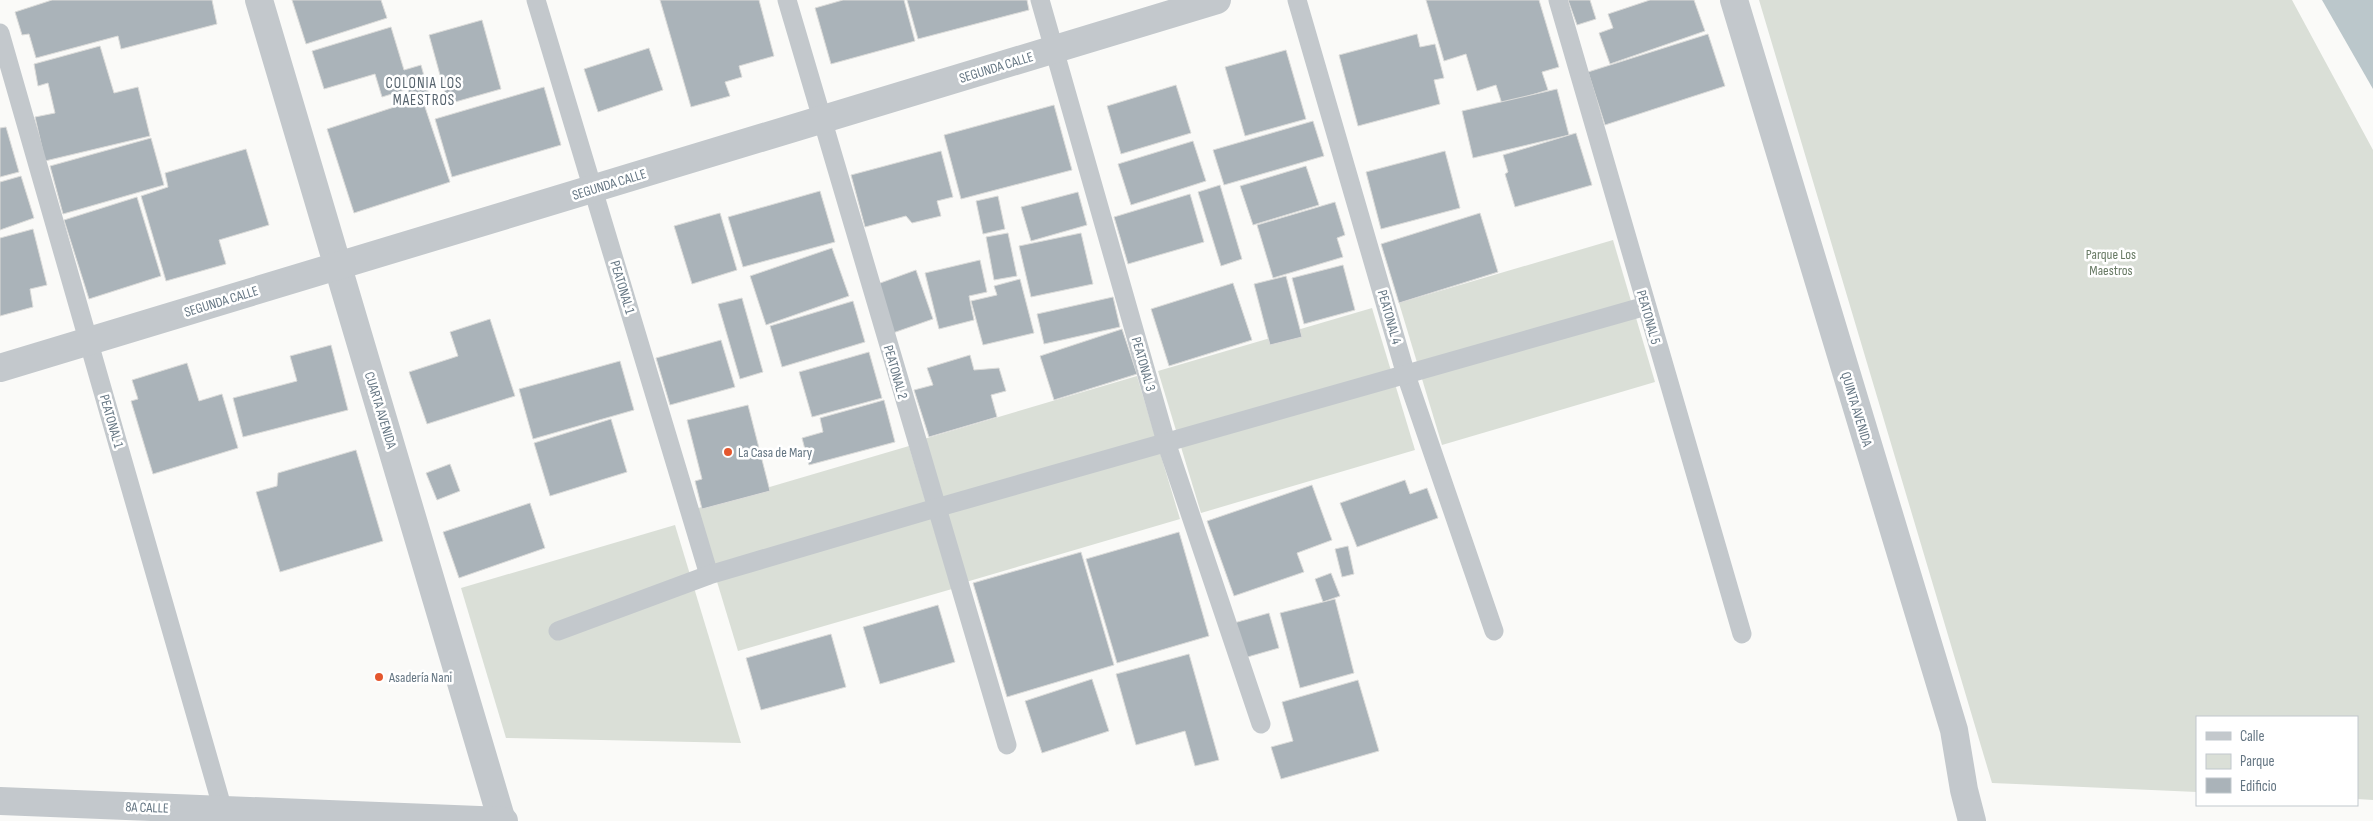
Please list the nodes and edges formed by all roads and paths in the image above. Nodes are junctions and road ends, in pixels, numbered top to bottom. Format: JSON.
{"nodes":[{"id":1,"x":259,"y":0,"type":"edge"},
{"id":2,"x":536,"y":0,"type":"edge"},
{"id":3,"x":787,"y":0,"type":"edge"},
{"id":4,"x":1040,"y":0,"type":"edge"},
{"id":5,"x":1217,"y":0,"type":"edge"},
{"id":6,"x":1297,"y":0,"type":"edge"},
{"id":7,"x":1558,"y":0,"type":"edge"},
{"id":8,"x":1734,"y":0,"type":"edge"},
{"id":9,"x":0,"y":33,"type":"edge"},
{"id":10,"x":1054,"y":49,"type":"junction"},
{"id":11,"x":822,"y":119,"type":"junction"},
{"id":12,"x":594,"y":188,"type":"junction"},
{"id":13,"x":338,"y":266,"type":"junction"},
{"id":14,"x":1646,"y":306,"type":"junction"},
{"id":15,"x":88,"y":341,"type":"junction"},
{"id":16,"x":0,"y":368,"type":"edge"},
{"id":17,"x":1406,"y":375,"type":"junction"},
{"id":18,"x":1167,"y":444,"type":"junction"},
{"id":19,"x":936,"y":508,"type":"junction"},
{"id":20,"x":708,"y":575,"type":"junction"},
{"id":21,"x":558,"y":631,"type":"dead end"},
{"id":22,"x":1494,"y":631,"type":"dead end"},
{"id":23,"x":1742,"y":634,"type":"dead end"},
{"id":24,"x":1262,"y":724,"type":"dead end"},
{"id":25,"x":1007,"y":745,"type":"dead end"},
{"id":26,"x":0,"y":801,"type":"edge"},
{"id":27,"x":223,"y":810,"type":"junction"},
{"id":28,"x":62,"y":812,"type":"edge"},
{"id":29,"x":503,"y":821,"type":"edge"},
{"id":30,"x":1972,"y":821,"type":"edge"}],
"edges":[{"from":1,"to":13,"type":"street","name":"CUARTA AVENIDA"},
{"from":2,"to":12,"type":"lane","name":"PEATONAL 1"},
{"from":3,"to":11,"type":"lane","name":"PEATONAL 2"},
{"from":4,"to":10,"type":"lane","name":"PEATONAL 3"},
{"from":5,"to":10,"type":"street","name":"SEGUNDA CALLE"},
{"from":6,"to":17,"type":"lane","name":"PEATONAL 4"},
{"from":7,"to":14,"type":"lane","name":"PEATONAL 5"},
{"from":8,"to":30,"type":"street","name":"QUINTA AVENIDA"},
{"from":9,"to":15,"type":"lane","name":"PEATONAL 1"},
{"from":10,"to":11,"type":"street","name":"SEGUNDA CALLE"},
{"from":10,"to":18,"type":"lane","name":"PEATONAL 3"},
{"from":11,"to":12,"type":"street","name":"SEGUNDA CALLE"},
{"from":11,"to":19,"type":"lane","name":"PEATONAL 2"},
{"from":12,"to":13,"type":"street","name":"SEGUNDA CALLE"},
{"from":12,"to":20,"type":"lane","name":"PEATONAL 1"},
{"from":13,"to":15,"type":"street","name":"SEGUNDA CALLE"},
{"from":13,"to":29,"type":"street","name":"CUARTA AVENIDA"},
{"from":14,"to":17,"type":"lane"},
{"from":14,"to":23,"type":"lane","name":"PEATONAL 5"},
{"from":15,"to":16,"type":"street","name":"SEGUNDA CALLE"},
{"from":15,"to":27,"type":"lane","name":"PEATONAL 1"},
{"from":17,"to":18,"type":"lane"},
{"from":17,"to":22,"type":"lane","name":"PEATONAL 4"},
{"from":18,"to":19,"type":"lane"},
{"from":18,"to":24,"type":"lane","name":"PEATONAL 3"},
{"from":19,"to":20,"type":"lane"},
{"from":19,"to":25,"type":"lane","name":"PEATONAL 2"},
{"from":20,"to":21,"type":"lane"},
{"from":26,"to":28,"type":"street","name":"8A CALLE"},
{"from":27,"to":28,"type":"street","name":"8A CALLE"},
{"from":27,"to":29,"type":"street","name":"8A CALLE"}]}
